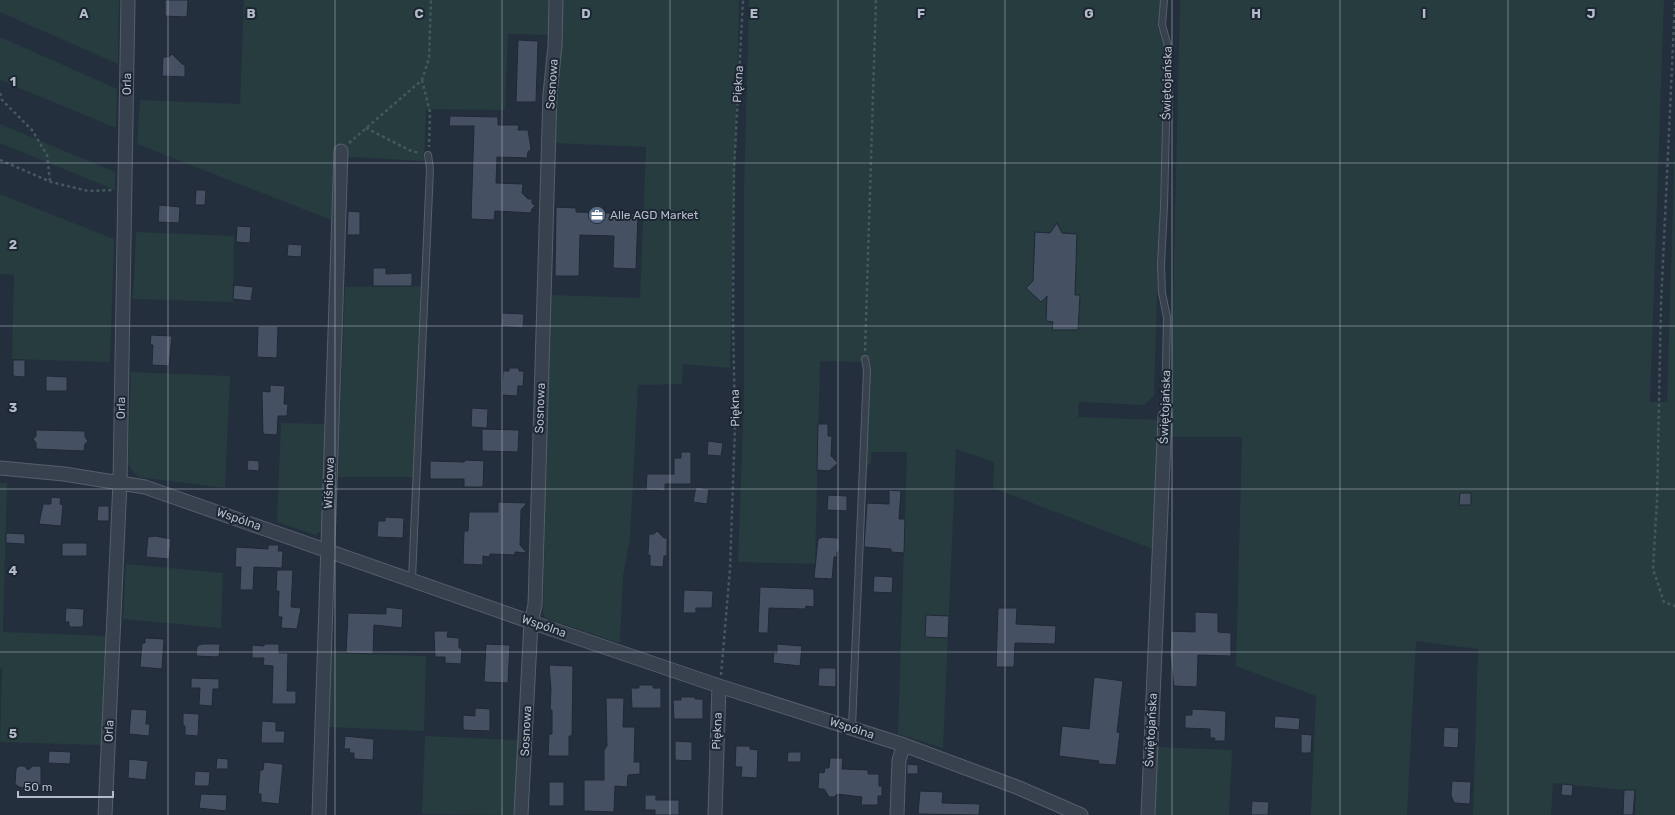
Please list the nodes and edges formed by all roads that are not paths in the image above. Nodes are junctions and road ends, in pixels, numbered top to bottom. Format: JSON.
{"nodes":[{"id":1,"x":128,"y":0,"type":"edge"},
{"id":2,"x":556,"y":0,"type":"edge"},
{"id":3,"x":1164,"y":0,"type":"edge"},
{"id":4,"x":341,"y":151,"type":"road end"},
{"id":5,"x":428,"y":155,"type":"road end"},
{"id":6,"x":865,"y":359,"type":"road end"},
{"id":7,"x":1165,"y":416,"type":"joint"},
{"id":8,"x":0,"y":468,"type":"edge"},
{"id":9,"x":120,"y":482,"type":"junction"},
{"id":10,"x":327,"y":549,"type":"junction"},
{"id":11,"x":412,"y":579,"type":"junction"},
{"id":12,"x":531,"y":622,"type":"junction"},
{"id":13,"x":719,"y":686,"type":"junction"},
{"id":14,"x":852,"y":727,"type":"junction"},
{"id":15,"x":904,"y":745,"type":"junction"},
{"id":16,"x":105,"y":815,"type":"edge"},
{"id":17,"x":319,"y":815,"type":"edge"},
{"id":18,"x":521,"y":815,"type":"edge"},
{"id":19,"x":715,"y":815,"type":"edge"},
{"id":20,"x":897,"y":815,"type":"edge"},
{"id":21,"x":1081,"y":815,"type":"edge"},
{"id":22,"x":1148,"y":815,"type":"edge"}],
"edges":[{"from":1,"to":9,"type":"street","name":"Orla"},
{"from":2,"to":12,"type":"street","name":"Sosnowa"},
{"from":3,"to":7,"type":"lane","name":"Świętojańska"},
{"from":4,"to":10,"type":"street","name":"Wiśniowa"},
{"from":5,"to":11,"type":"lane"},
{"from":6,"to":14,"type":"lane"},
{"from":7,"to":22,"type":"street","name":"Świętojańska"},
{"from":8,"to":9,"type":"street","name":"Wspólna"},
{"from":9,"to":10,"type":"street","name":"Wspólna"},
{"from":9,"to":16,"type":"street","name":"Orla"},
{"from":10,"to":11,"type":"street","name":"Wspólna"},
{"from":10,"to":17,"type":"street","name":"Wiśniowa"},
{"from":11,"to":12,"type":"street","name":"Wspólna"},
{"from":12,"to":13,"type":"street","name":"Wspólna"},
{"from":12,"to":18,"type":"street","name":"Sosnowa"},
{"from":13,"to":14,"type":"street","name":"Wspólna"},
{"from":13,"to":19,"type":"street","name":"Piękna"},
{"from":14,"to":15,"type":"street","name":"Wspólna"},
{"from":15,"to":20,"type":"street"},
{"from":15,"to":21,"type":"street","name":"Wspólna"}]}
